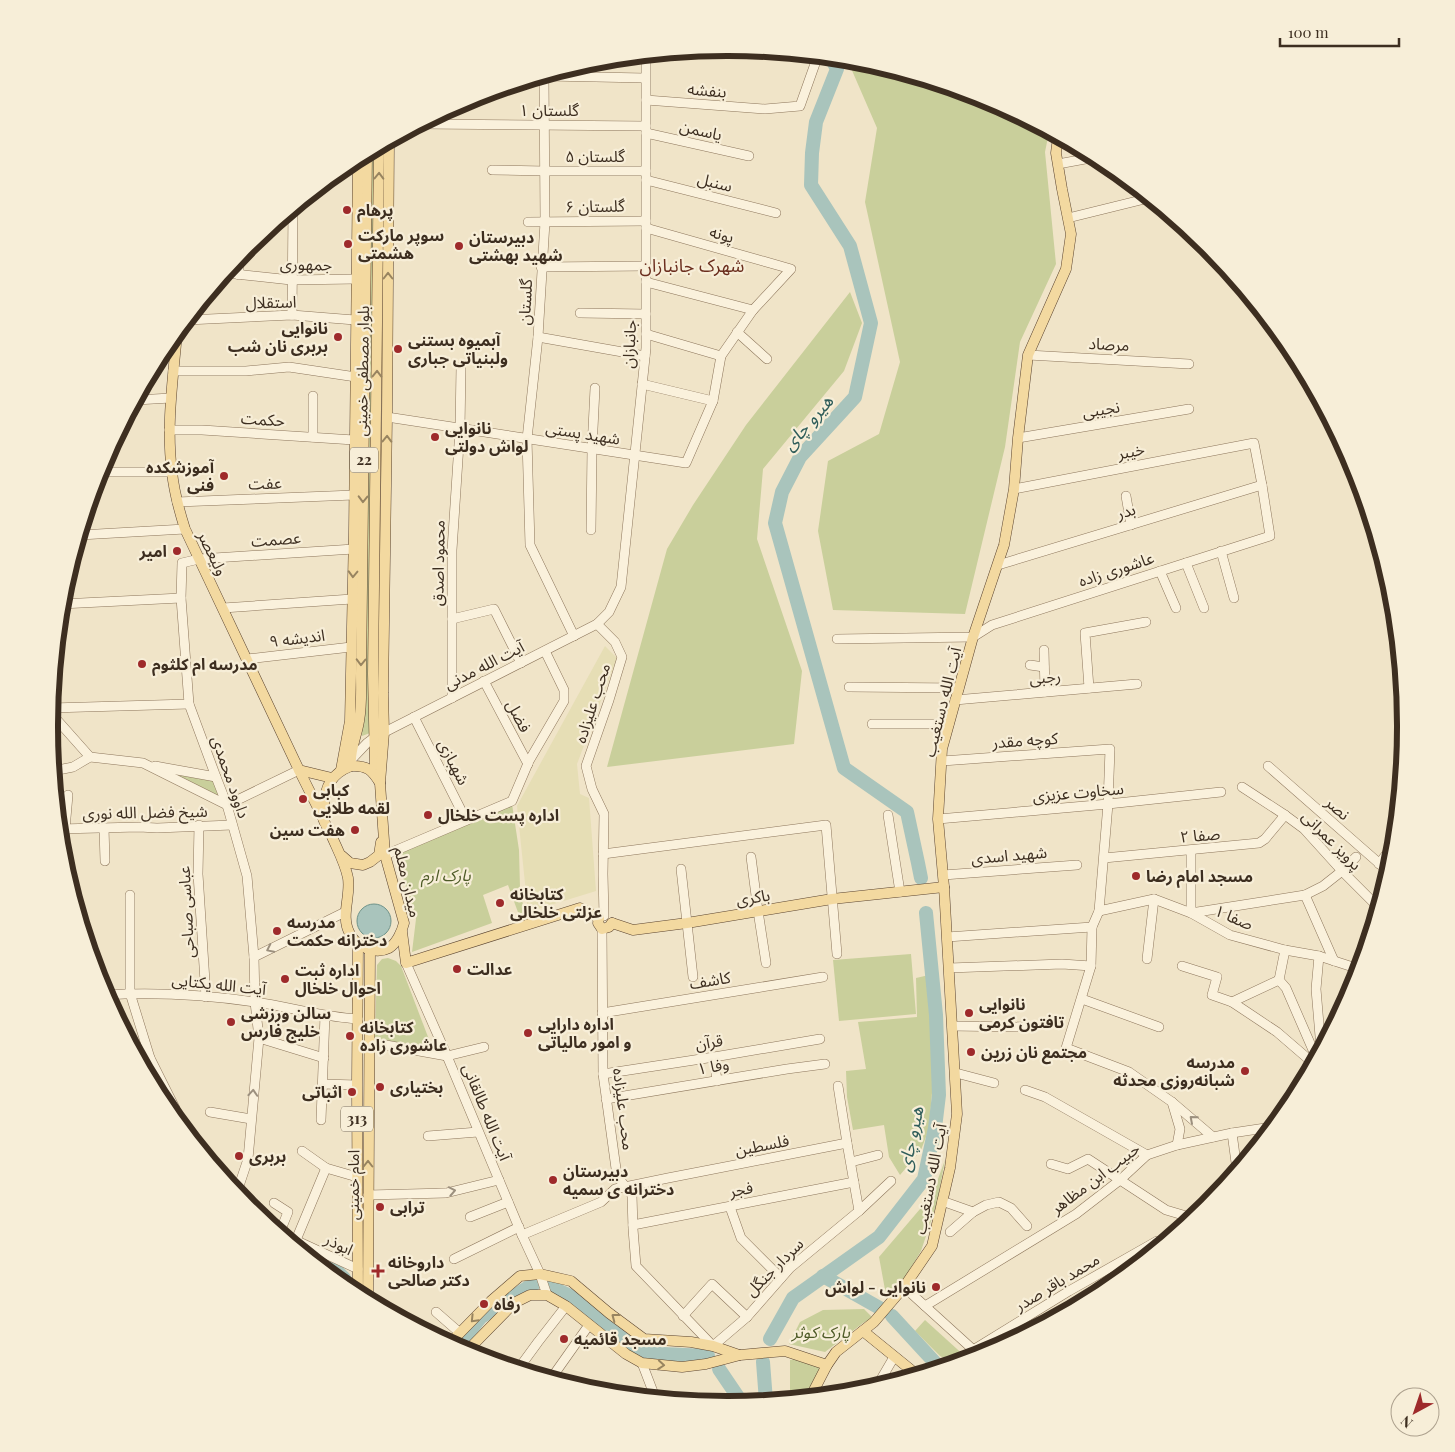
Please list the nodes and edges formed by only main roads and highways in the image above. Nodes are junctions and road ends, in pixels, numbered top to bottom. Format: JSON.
{"nodes":[{"id":1,"x":1057,"y":143,"type":"edge"},
{"id":2,"x":389,"y":148,"type":"edge"},
{"id":3,"x":379,"y":155,"type":"edge"},
{"id":4,"x":361,"y":165,"type":"edge"},
{"id":5,"x":361,"y":234,"type":"junction"},
{"id":6,"x":176,"y":347,"type":"edge"},
{"id":7,"x":379,"y":735,"type":"junction"},
{"id":8,"x":351,"y":764,"type":"junction"},
{"id":9,"x":299,"y":770,"type":"junction"},
{"id":10,"x":341,"y":770,"type":"junction"},
{"id":11,"x":332,"y":778,"type":"junction"},
{"id":12,"x":377,"y":779,"type":"junction"},
{"id":13,"x":323,"y":818,"type":"junction"},
{"id":14,"x":382,"y":833,"type":"junction"},
{"id":15,"x":340,"y":854,"type":"junction"},
{"id":16,"x":944,"y":887,"type":"junction"},
{"id":17,"x":402,"y":932,"type":"junction"},
{"id":18,"x":358,"y":944,"type":"junction"},
{"id":19,"x":370,"y":950,"type":"junction"},
{"id":20,"x":406,"y":963,"type":"joint"},
{"id":21,"x":358,"y":1285,"type":"edge"},
{"id":22,"x":368,"y":1291,"type":"edge"},
{"id":23,"x":863,"y":1331,"type":"junction"},
{"id":24,"x":455,"y":1338,"type":"edge"},
{"id":25,"x":472,"y":1345,"type":"edge"},
{"id":26,"x":740,"y":1355,"type":"junction"},
{"id":27,"x":827,"y":1365,"type":"junction"},
{"id":28,"x":911,"y":1370,"type":"edge"},
{"id":29,"x":814,"y":1390,"type":"edge"}],
"edges":[{"from":1,"to":16,"type":"main road","name":"آیت الله دستغیب"},
{"from":7,"to":2,"type":"main road","one_way":true},
{"from":7,"to":3,"type":"main road","name":"بلوار مصطفی خمینی","number":"22","one_way":true},
{"from":4,"to":5,"type":"main road","name":"بلوار مصطفی خمینی","number":"22"},
{"from":5,"to":8,"type":"main road","name":"بلوار مصطفی خمینی","number":"22","one_way":true},
{"from":5,"to":10,"type":"main road","one_way":true},
{"from":6,"to":9,"type":"main road","name":"ولیعصر"},
{"from":7,"to":12,"type":"main road","name":"میدان معلم"},
{"from":8,"to":10,"type":"main road"},
{"from":8,"to":12,"type":"main road"},
{"from":9,"to":11,"type":"main road"},
{"from":9,"to":13,"type":"main road","name":"ولیعصر"},
{"from":10,"to":11,"type":"main road"},
{"from":11,"to":13,"type":"main road"},
{"from":12,"to":14,"type":"main road","name":"میدان معلم"},
{"from":13,"to":15,"type":"main road"},
{"from":14,"to":15,"type":"main road"},
{"from":14,"to":17,"type":"main road","name":"میدان معلم"},
{"from":15,"to":18,"type":"main road"},
{"from":16,"to":20,"type":"main road","name":"باکری"},
{"from":16,"to":23,"type":"main road","name":"آیت الله دستغیب"},
{"from":17,"to":19,"type":"main road","name":"میدان معلم"},
{"from":17,"to":20,"type":"main road","name":"آیت الله طالقانی"},
{"from":18,"to":19,"type":"main road"},
{"from":18,"to":21,"type":"main road","name":"امام خمینی","number":"313"},
{"from":22,"to":19,"type":"main road","name":"امام خمینی","number":"313","one_way":true},
{"from":23,"to":27,"type":"main road"},
{"from":23,"to":28,"type":"main road"},
{"from":26,"to":24,"type":"main road","one_way":true},
{"from":25,"to":26,"type":"main road","one_way":true},
{"from":26,"to":27,"type":"main road"},
{"from":27,"to":29,"type":"main road"}]}
